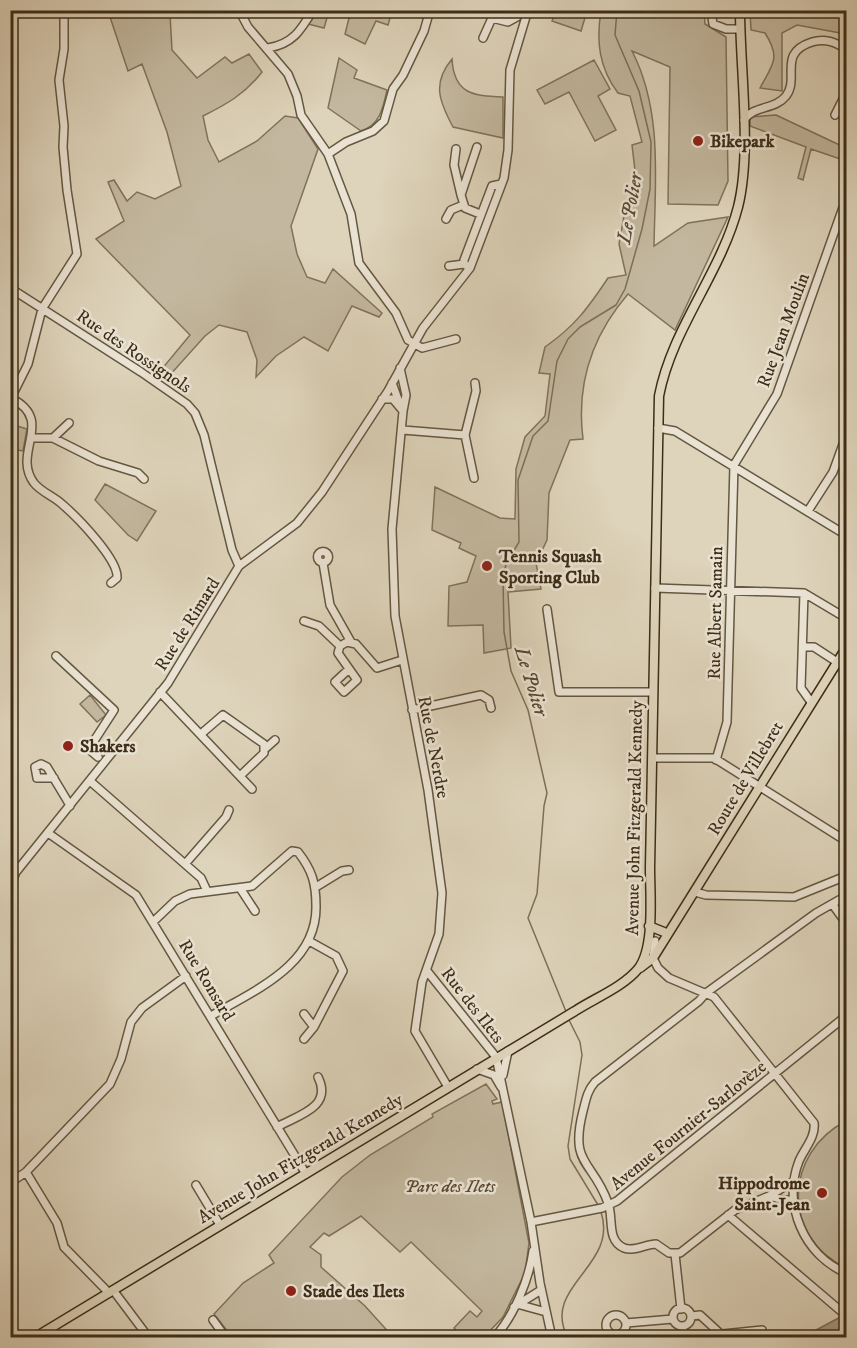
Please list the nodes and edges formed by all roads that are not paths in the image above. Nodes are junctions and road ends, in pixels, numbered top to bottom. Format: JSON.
{"nodes":[{"id":1,"x":64,"y":10,"type":"edge"},
{"id":2,"x":239,"y":10,"type":"edge"},
{"id":3,"x":313,"y":10,"type":"edge"},
{"id":4,"x":430,"y":10,"type":"edge"},
{"id":5,"x":519,"y":10,"type":"edge"},
{"id":6,"x":528,"y":10,"type":"edge"},
{"id":7,"x":711,"y":10,"type":"edge"},
{"id":8,"x":740,"y":10,"type":"edge"},
{"id":9,"x":491,"y":14,"type":"edge"},
{"id":10,"x":740,"y":29,"type":"junction"},
{"id":11,"x":483,"y":38,"type":"dead end"},
{"id":12,"x":268,"y":48,"type":"junction"},
{"id":13,"x":846,"y":49,"type":"edge"},
{"id":14,"x":846,"y":93,"type":"edge"},
{"id":15,"x":836,"y":115,"type":"dead end"},
{"id":16,"x":742,"y":122,"type":"junction"},
{"id":17,"x":477,"y":147,"type":"dead end"},
{"id":18,"x":456,"y":149,"type":"dead end"},
{"id":19,"x":328,"y":154,"type":"junction"},
{"id":20,"x":501,"y":184,"type":"junction"},
{"id":21,"x":461,"y":195,"type":"junction"},
{"id":22,"x":846,"y":199,"type":"edge"},
{"id":23,"x":463,"y":205,"type":"junction"},
{"id":24,"x":480,"y":214,"type":"junction"},
{"id":25,"x":446,"y":219,"type":"dead end"},
{"id":26,"x":449,"y":266,"type":"dead end"},
{"id":27,"x":467,"y":266,"type":"junction"},
{"id":28,"x":10,"y":288,"type":"edge"},
{"id":29,"x":42,"y":309,"type":"junction"},
{"id":30,"x":456,"y":339,"type":"dead end"},
{"id":31,"x":413,"y":345,"type":"junction"},
{"id":32,"x":400,"y":368,"type":"junction"},
{"id":33,"x":392,"y":383,"type":"junction"},
{"id":34,"x":475,"y":383,"type":"dead end"},
{"id":35,"x":11,"y":399,"type":"edge"},
{"id":36,"x":382,"y":399,"type":"junction"},
{"id":37,"x":402,"y":402,"type":"junction"},
{"id":38,"x":69,"y":423,"type":"dead end"},
{"id":39,"x":658,"y":428,"type":"junction"},
{"id":40,"x":403,"y":430,"type":"junction"},
{"id":41,"x":465,"y":435,"type":"junction"},
{"id":42,"x":32,"y":438,"type":"junction"},
{"id":43,"x":53,"y":438,"type":"junction"},
{"id":44,"x":846,"y":441,"type":"edge"},
{"id":45,"x":734,"y":465,"type":"junction"},
{"id":46,"x":474,"y":478,"type":"dead end"},
{"id":47,"x":144,"y":479,"type":"dead end"},
{"id":48,"x":808,"y":511,"type":"junction"},
{"id":49,"x":846,"y":535,"type":"edge"},
{"id":50,"x":323,"y":563,"type":"dead end"},
{"id":51,"x":239,"y":566,"type":"junction"},
{"id":52,"x":111,"y":583,"type":"dead end"},
{"id":53,"x":655,"y":588,"type":"junction"},
{"id":54,"x":730,"y":591,"type":"junction"},
{"id":55,"x":804,"y":593,"type":"junction"},
{"id":56,"x":547,"y":609,"type":"dead end"},
{"id":57,"x":846,"y":618,"type":"edge"},
{"id":58,"x":303,"y":621,"type":"dead end"},
{"id":59,"x":351,"y":642,"type":"junction"},
{"id":60,"x":340,"y":646,"type":"junction"},
{"id":61,"x":806,"y":647,"type":"dead end"},
{"id":62,"x":846,"y":648,"type":"edge"},
{"id":63,"x":56,"y":656,"type":"dead end"},
{"id":64,"x":402,"y":660,"type":"junction"},
{"id":65,"x":837,"y":662,"type":"junction"},
{"id":66,"x":349,"y":669,"type":"dead end"},
{"id":67,"x":160,"y":692,"type":"junction"},
{"id":68,"x":654,"y":692,"type":"junction"},
{"id":69,"x":811,"y":702,"type":"junction"},
{"id":70,"x":491,"y":708,"type":"dead end"},
{"id":71,"x":412,"y":710,"type":"junction"},
{"id":72,"x":201,"y":734,"type":"junction"},
{"id":73,"x":274,"y":740,"type":"dead end"},
{"id":74,"x":266,"y":748,"type":"junction"},
{"id":75,"x":98,"y":757,"type":"dead end"},
{"id":76,"x":652,"y":758,"type":"junction"},
{"id":77,"x":716,"y":760,"type":"junction"},
{"id":78,"x":240,"y":776,"type":"junction"},
{"id":79,"x":54,"y":778,"type":"dead end"},
{"id":80,"x":90,"y":781,"type":"junction"},
{"id":81,"x":760,"y":787,"type":"junction"},
{"id":82,"x":252,"y":789,"type":"dead end"},
{"id":83,"x":70,"y":806,"type":"junction"},
{"id":84,"x":228,"y":810,"type":"dead end"},
{"id":85,"x":48,"y":833,"type":"junction"},
{"id":86,"x":846,"y":841,"type":"edge"},
{"id":87,"x":185,"y":864,"type":"junction"},
{"id":88,"x":13,"y":869,"type":"edge"},
{"id":89,"x":350,"y":870,"type":"dead end"},
{"id":90,"x":846,"y":876,"type":"edge"},
{"id":91,"x":10,"y":887,"type":"edge"},
{"id":92,"x":316,"y":887,"type":"junction"},
{"id":93,"x":240,"y":888,"type":"junction"},
{"id":94,"x":207,"y":891,"type":"junction"},
{"id":95,"x":695,"y":892,"type":"junction"},
{"id":96,"x":846,"y":896,"type":"edge"},
{"id":97,"x":833,"y":905,"type":"junction"},
{"id":98,"x":255,"y":911,"type":"dead end"},
{"id":99,"x":154,"y":921,"type":"junction"},
{"id":100,"x":846,"y":923,"type":"edge"},
{"id":101,"x":672,"y":925,"type":"junction"},
{"id":102,"x":649,"y":926,"type":"junction"},
{"id":103,"x":664,"y":932,"type":"junction"},
{"id":104,"x":309,"y":941,"type":"junction"},
{"id":105,"x":655,"y":941,"type":"junction"},
{"id":106,"x":647,"y":949,"type":"junction"},
{"id":107,"x":653,"y":958,"type":"junction"},
{"id":108,"x":637,"y":969,"type":"junction"},
{"id":109,"x":427,"y":970,"type":"junction"},
{"id":110,"x":186,"y":976,"type":"junction"},
{"id":111,"x":706,"y":993,"type":"junction"},
{"id":112,"x":304,"y":1014,"type":"dead end"},
{"id":113,"x":211,"y":1016,"type":"junction"},
{"id":114,"x":846,"y":1016,"type":"edge"},
{"id":115,"x":314,"y":1028,"type":"junction"},
{"id":116,"x":304,"y":1039,"type":"dead end"},
{"id":117,"x":508,"y":1050,"type":"junction"},
{"id":118,"x":496,"y":1057,"type":"junction"},
{"id":119,"x":477,"y":1069,"type":"junction"},
{"id":120,"x":775,"y":1074,"type":"junction"},
{"id":121,"x":498,"y":1076,"type":"junction"},
{"id":122,"x":318,"y":1077,"type":"dead end"},
{"id":123,"x":448,"y":1087,"type":"junction"},
{"id":124,"x":277,"y":1127,"type":"junction"},
{"id":125,"x":26,"y":1172,"type":"junction"},
{"id":126,"x":306,"y":1174,"type":"junction"},
{"id":127,"x":794,"y":1181,"type":"junction"},
{"id":128,"x":10,"y":1183,"type":"edge"},
{"id":129,"x":196,"y":1185,"type":"dead end"},
{"id":130,"x":769,"y":1196,"type":"junction"},
{"id":131,"x":783,"y":1200,"type":"junction"},
{"id":132,"x":793,"y":1200,"type":"junction"},
{"id":133,"x":606,"y":1207,"type":"junction"},
{"id":134,"x":795,"y":1212,"type":"junction"},
{"id":135,"x":728,"y":1215,"type":"junction"},
{"id":136,"x":531,"y":1222,"type":"junction"},
{"id":137,"x":220,"y":1225,"type":"junction"},
{"id":138,"x":534,"y":1242,"type":"junction"},
{"id":139,"x":675,"y":1254,"type":"junction"},
{"id":140,"x":846,"y":1273,"type":"edge"},
{"id":141,"x":540,"y":1286,"type":"junction"},
{"id":142,"x":521,"y":1289,"type":"junction"},
{"id":143,"x":111,"y":1292,"type":"junction"},
{"id":144,"x":515,"y":1306,"type":"junction"},
{"id":145,"x":681,"y":1309,"type":"junction"},
{"id":146,"x":546,"y":1312,"type":"junction"},
{"id":147,"x":842,"y":1312,"type":"dead end"},
{"id":148,"x":691,"y":1317,"type":"junction"},
{"id":149,"x":673,"y":1318,"type":"junction"},
{"id":150,"x":213,"y":1320,"type":"dead end"},
{"id":151,"x":626,"y":1323,"type":"dead end"},
{"id":152,"x":682,"y":1326,"type":"junction"},
{"id":153,"x":762,"y":1330,"type":"dead end"},
{"id":154,"x":724,"y":1336,"type":"edge"},
{"id":155,"x":148,"y":1337,"type":"edge"},
{"id":156,"x":34,"y":1338,"type":"edge"},
{"id":157,"x":226,"y":1338,"type":"edge"},
{"id":158,"x":494,"y":1338,"type":"edge"},
{"id":159,"x":552,"y":1338,"type":"edge"},
{"id":160,"x":684,"y":1338,"type":"edge"}],
"edges":[{"from":1,"to":29,"type":"street"},
{"from":2,"to":12,"type":"street"},
{"from":3,"to":12,"type":"street"},
{"from":4,"to":19,"type":"street"},
{"from":5,"to":9,"type":"street"},
{"from":6,"to":20,"type":"street"},
{"from":7,"to":10,"type":"street"},
{"from":8,"to":10,"type":"main road","name":"Avenue John Fitzgerald Kennedy"},
{"from":9,"to":11,"type":"street"},
{"from":10,"to":16,"type":"main road","name":"Avenue John Fitzgerald Kennedy"},
{"from":12,"to":19,"type":"street"},
{"from":13,"to":16,"type":"street"},
{"from":14,"to":15,"type":"street"},
{"from":16,"to":39,"type":"main road","name":"Avenue John Fitzgerald Kennedy"},
{"from":17,"to":21,"type":"street"},
{"from":18,"to":21,"type":"street"},
{"from":19,"to":31,"type":"street"},
{"from":20,"to":24,"type":"street"},
{"from":20,"to":27,"type":"street"},
{"from":21,"to":23,"type":"street"},
{"from":22,"to":45,"type":"street","name":"Rue Jean Moulin"},
{"from":23,"to":24,"type":"street"},
{"from":23,"to":25,"type":"street"},
{"from":24,"to":27,"type":"street"},
{"from":26,"to":27,"type":"street"},
{"from":27,"to":31,"type":"street","name":"Rue de Rimard"},
{"from":28,"to":29,"type":"street","name":"Rue des Rossignols"},
{"from":29,"to":35,"type":"street"},
{"from":29,"to":51,"type":"street","name":"Rue des Rossignols"},
{"from":30,"to":31,"type":"street"},
{"from":31,"to":32,"type":"street","name":"Rue de Rimard"},
{"from":32,"to":33,"type":"street","name":"Rue de Rimard"},
{"from":32,"to":37,"type":"street"},
{"from":33,"to":36,"type":"street","name":"Rue de Rimard"},
{"from":33,"to":37,"type":"street","name":"Rue de Nerdre"},
{"from":34,"to":41,"type":"street"},
{"from":35,"to":42,"type":"street"},
{"from":36,"to":37,"type":"street"},
{"from":36,"to":51,"type":"street","name":"Rue de Rimard"},
{"from":37,"to":40,"type":"street","name":"Rue de Nerdre"},
{"from":38,"to":43,"type":"street"},
{"from":39,"to":45,"type":"street"},
{"from":39,"to":53,"type":"main road","name":"Avenue John Fitzgerald Kennedy"},
{"from":40,"to":41,"type":"street"},
{"from":40,"to":64,"type":"street","name":"Rue de Nerdre"},
{"from":41,"to":46,"type":"street"},
{"from":42,"to":43,"type":"street"},
{"from":42,"to":52,"type":"street"},
{"from":43,"to":47,"type":"street"},
{"from":44,"to":48,"type":"street"},
{"from":45,"to":48,"type":"street"},
{"from":45,"to":54,"type":"street","name":"Rue Albert Samain"},
{"from":48,"to":49,"type":"street"},
{"from":50,"to":59,"type":"street"},
{"from":51,"to":67,"type":"street","name":"Rue de Rimard"},
{"from":53,"to":54,"type":"street"},
{"from":53,"to":68,"type":"main road","name":"Avenue John Fitzgerald Kennedy"},
{"from":54,"to":55,"type":"street"},
{"from":54,"to":77,"type":"street","name":"Rue Albert Samain"},
{"from":55,"to":57,"type":"street"},
{"from":55,"to":69,"type":"street"},
{"from":56,"to":68,"type":"street"},
{"from":58,"to":60,"type":"street"},
{"from":59,"to":60,"type":"street"},
{"from":59,"to":64,"type":"street"},
{"from":60,"to":66,"type":"street"},
{"from":61,"to":65,"type":"street"},
{"from":62,"to":65,"type":"main road","name":"Route de Villebret"},
{"from":63,"to":75,"type":"street"},
{"from":64,"to":71,"type":"street","name":"Rue de Nerdre"},
{"from":65,"to":69,"type":"main road","name":"Route de Villebret"},
{"from":67,"to":72,"type":"street"},
{"from":67,"to":80,"type":"street","name":"Rue de Rimard"},
{"from":68,"to":76,"type":"main road","name":"Avenue John Fitzgerald Kennedy"},
{"from":69,"to":81,"type":"main road","name":"Route de Villebret"},
{"from":70,"to":71,"type":"street"},
{"from":71,"to":109,"type":"street","name":"Rue de Nerdre"},
{"from":72,"to":74,"type":"street"},
{"from":72,"to":78,"type":"street"},
{"from":73,"to":74,"type":"street"},
{"from":74,"to":78,"type":"street"},
{"from":76,"to":77,"type":"street"},
{"from":76,"to":102,"type":"main road","name":"Avenue John Fitzgerald Kennedy"},
{"from":77,"to":81,"type":"street"},
{"from":78,"to":82,"type":"street"},
{"from":79,"to":83,"type":"street"},
{"from":80,"to":83,"type":"street","name":"Rue de Rimard"},
{"from":80,"to":87,"type":"street"},
{"from":81,"to":86,"type":"street"},
{"from":81,"to":95,"type":"main road","name":"Route de Villebret"},
{"from":83,"to":85,"type":"street","name":"Rue de Rimard"},
{"from":84,"to":87,"type":"street"},
{"from":85,"to":88,"type":"street","name":"Rue de Rimard"},
{"from":85,"to":99,"type":"street","name":"Rue Ronsard"},
{"from":87,"to":94,"type":"street"},
{"from":88,"to":91,"type":"street","name":"Rue de Rimard"},
{"from":89,"to":92,"type":"street"},
{"from":90,"to":95,"type":"street"},
{"from":92,"to":93,"type":"street"},
{"from":92,"to":104,"type":"street"},
{"from":93,"to":94,"type":"street"},
{"from":93,"to":98,"type":"street"},
{"from":94,"to":99,"type":"street"},
{"from":95,"to":101,"type":"main road","name":"Route de Villebret"},
{"from":96,"to":97,"type":"street"},
{"from":97,"to":100,"type":"street"},
{"from":97,"to":111,"type":"street"},
{"from":99,"to":110,"type":"street","name":"Rue Ronsard"},
{"from":101,"to":103,"type":"main road"},
{"from":101,"to":107,"type":"main road"},
{"from":102,"to":103,"type":"main road"},
{"from":102,"to":106,"type":"main road","name":"Avenue John Fitzgerald Kennedy"},
{"from":103,"to":105,"type":"main road"},
{"from":104,"to":113,"type":"street"},
{"from":104,"to":115,"type":"street"},
{"from":105,"to":106,"type":"main road"},
{"from":105,"to":107,"type":"street"},
{"from":106,"to":108,"type":"main road","name":"Avenue John Fitzgerald Kennedy"},
{"from":107,"to":108,"type":"main road"},
{"from":107,"to":111,"type":"street"},
{"from":108,"to":117,"type":"main road","name":"Avenue John Fitzgerald Kennedy"},
{"from":109,"to":118,"type":"street","name":"Rue des Ilets"},
{"from":109,"to":123,"type":"street","name":"Rue de Nerdre"},
{"from":110,"to":113,"type":"street","name":"Rue Ronsard"},
{"from":110,"to":125,"type":"street"},
{"from":111,"to":120,"type":"street"},
{"from":111,"to":133,"type":"street"},
{"from":112,"to":115,"type":"street"},
{"from":113,"to":124,"type":"street","name":"Rue Ronsard"},
{"from":114,"to":120,"type":"street","name":"Avenue Fournier-Sarlovèze"},
{"from":115,"to":116,"type":"street"},
{"from":117,"to":118,"type":"main road","name":"Avenue John Fitzgerald Kennedy"},
{"from":117,"to":121,"type":"street"},
{"from":118,"to":119,"type":"main road","name":"Avenue John Fitzgerald Kennedy"},
{"from":118,"to":121,"type":"street"},
{"from":119,"to":121,"type":"street"},
{"from":119,"to":123,"type":"main road","name":"Avenue John Fitzgerald Kennedy"},
{"from":120,"to":127,"type":"street"},
{"from":120,"to":133,"type":"street","name":"Avenue Fournier-Sarlovèze"},
{"from":121,"to":136,"type":"street"},
{"from":122,"to":124,"type":"street"},
{"from":123,"to":126,"type":"main road","name":"Avenue John Fitzgerald Kennedy"},
{"from":124,"to":126,"type":"street","name":"Rue Ronsard"},
{"from":125,"to":128,"type":"street"},
{"from":125,"to":143,"type":"street"},
{"from":126,"to":137,"type":"main road","name":"Avenue John Fitzgerald Kennedy"},
{"from":127,"to":130,"type":"street"},
{"from":127,"to":132,"type":"street"},
{"from":129,"to":137,"type":"street"},
{"from":130,"to":131,"type":"street"},
{"from":130,"to":135,"type":"street"},
{"from":131,"to":132,"type":"street"},
{"from":131,"to":134,"type":"street"},
{"from":132,"to":134,"type":"street"},
{"from":133,"to":136,"type":"street","name":"Avenue Fournier-Sarlovèze"},
{"from":133,"to":139,"type":"street"},
{"from":134,"to":140,"type":"street"},
{"from":135,"to":139,"type":"street"},
{"from":135,"to":147,"type":"street"},
{"from":136,"to":138,"type":"street"},
{"from":137,"to":143,"type":"main road","name":"Avenue John Fitzgerald Kennedy"},
{"from":138,"to":141,"type":"street"},
{"from":138,"to":142,"type":"street"},
{"from":139,"to":145,"type":"street"},
{"from":141,"to":142,"type":"street"},
{"from":141,"to":144,"type":"street"},
{"from":141,"to":146,"type":"street"},
{"from":142,"to":144,"type":"street"},
{"from":143,"to":155,"type":"street"},
{"from":143,"to":156,"type":"main road","name":"Avenue John Fitzgerald Kennedy"},
{"from":144,"to":146,"type":"street"},
{"from":144,"to":158,"type":"street"},
{"from":145,"to":148,"type":"street"},
{"from":145,"to":149,"type":"street"},
{"from":146,"to":159,"type":"street"},
{"from":148,"to":152,"type":"street"},
{"from":148,"to":154,"type":"street"},
{"from":149,"to":151,"type":"street"},
{"from":149,"to":152,"type":"street"},
{"from":150,"to":157,"type":"street"},
{"from":152,"to":160,"type":"street"},
{"from":153,"to":154,"type":"street"}]}
